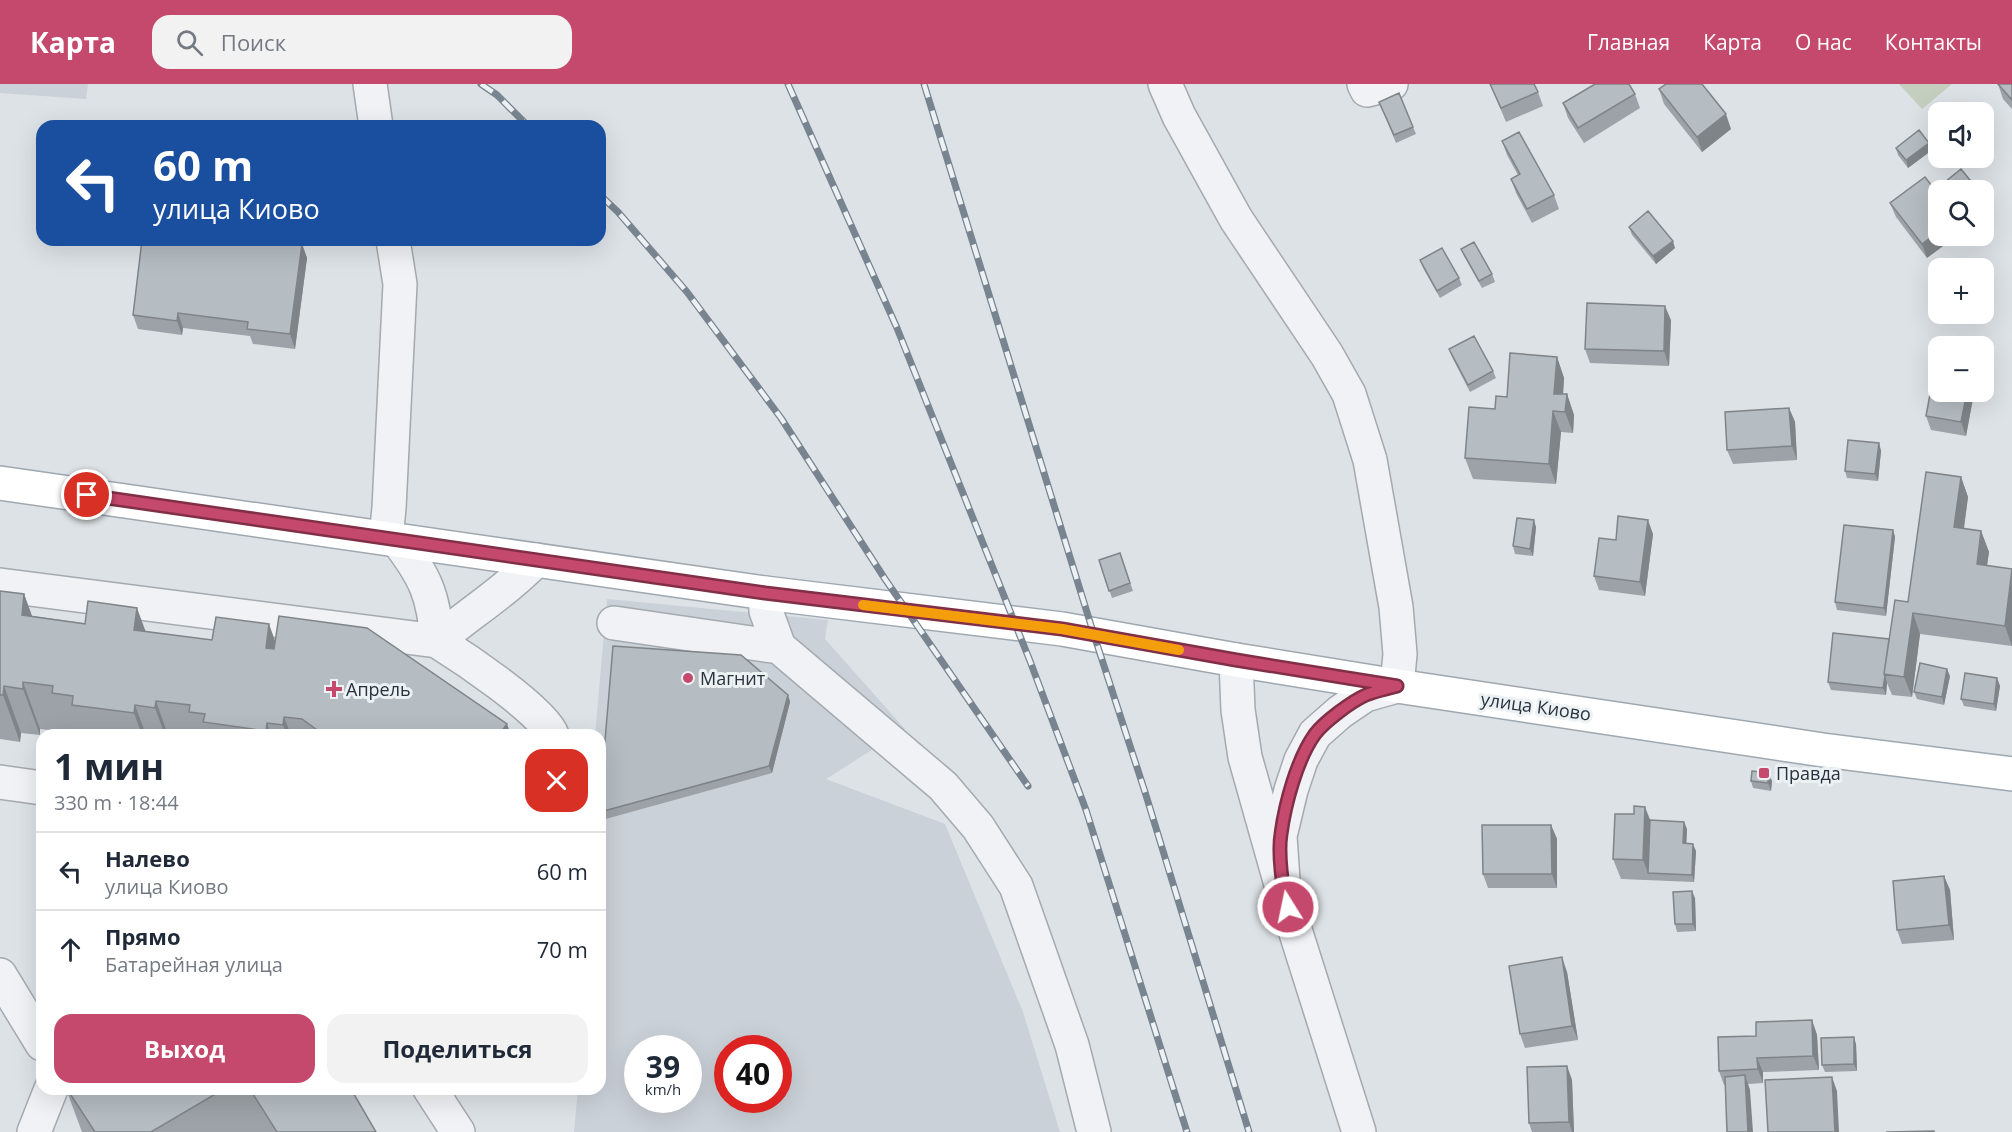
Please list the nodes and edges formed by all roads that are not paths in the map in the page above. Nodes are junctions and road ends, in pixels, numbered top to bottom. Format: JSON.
{"nodes":[{"id":1,"x":370,"y":84,"type":"edge"},
{"id":2,"x":1166,"y":84,"type":"edge"},
{"id":3,"x":1364,"y":84,"type":"edge"},
{"id":4,"x":1391,"y":84,"type":"edge"},
{"id":5,"x":375,"y":120,"type":"edge"},
{"id":6,"x":394,"y":246,"type":"edge"},
{"id":7,"x":0,"y":483,"type":"edge"},
{"id":8,"x":392,"y":539,"type":"junction"},
{"id":9,"x":536,"y":560,"type":"junction"},
{"id":10,"x":0,"y":585,"type":"edge"},
{"id":11,"x":765,"y":593,"type":"junction"},
{"id":12,"x":614,"y":623,"type":"dead end"},
{"id":13,"x":437,"y":641,"type":"junction"},
{"id":14,"x":778,"y":646,"type":"junction"},
{"id":15,"x":1236,"y":660,"type":"junction"},
{"id":16,"x":1397,"y":686,"type":"junction"},
{"id":17,"x":548,"y":729,"type":"edge"},
{"id":18,"x":2012,"y":774,"type":"edge"},
{"id":19,"x":0,"y":782,"type":"edge"},
{"id":20,"x":36,"y":787,"type":"edge"},
{"id":21,"x":1284,"y":895,"type":"junction"},
{"id":22,"x":0,"y":975,"type":"edge"},
{"id":23,"x":36,"y":1034,"type":"edge"},
{"id":24,"x":49,"y":1095,"type":"edge"},
{"id":25,"x":434,"y":1095,"type":"edge"},
{"id":26,"x":34,"y":1132,"type":"edge"},
{"id":27,"x":458,"y":1132,"type":"edge"},
{"id":28,"x":1094,"y":1132,"type":"edge"},
{"id":29,"x":1359,"y":1132,"type":"edge"}],
"edges":[{"from":1,"to":5,"type":"street"},
{"from":2,"to":16,"type":"street"},
{"from":3,"to":4,"type":"street"},
{"from":6,"to":8,"type":"street"},
{"from":7,"to":8,"type":"main road","name":"улица Киово"},
{"from":8,"to":9,"type":"main road","name":"улица Киово"},
{"from":8,"to":13,"type":"street"},
{"from":9,"to":11,"type":"main road","name":"улица Киово"},
{"from":9,"to":13,"type":"street"},
{"from":10,"to":13,"type":"street"},
{"from":11,"to":14,"type":"street"},
{"from":11,"to":15,"type":"main road","name":"улица Киово"},
{"from":12,"to":14,"type":"street"},
{"from":13,"to":17,"type":"street"},
{"from":14,"to":28,"type":"street"},
{"from":15,"to":16,"type":"main road","name":"улица Киово"},
{"from":15,"to":21,"type":"street"},
{"from":16,"to":18,"type":"main road","name":"улица Киово"},
{"from":16,"to":21,"type":"street"},
{"from":19,"to":20,"type":"street"},
{"from":21,"to":29,"type":"street"},
{"from":22,"to":23,"type":"street"},
{"from":24,"to":26,"type":"street"},
{"from":25,"to":27,"type":"street"}]}
